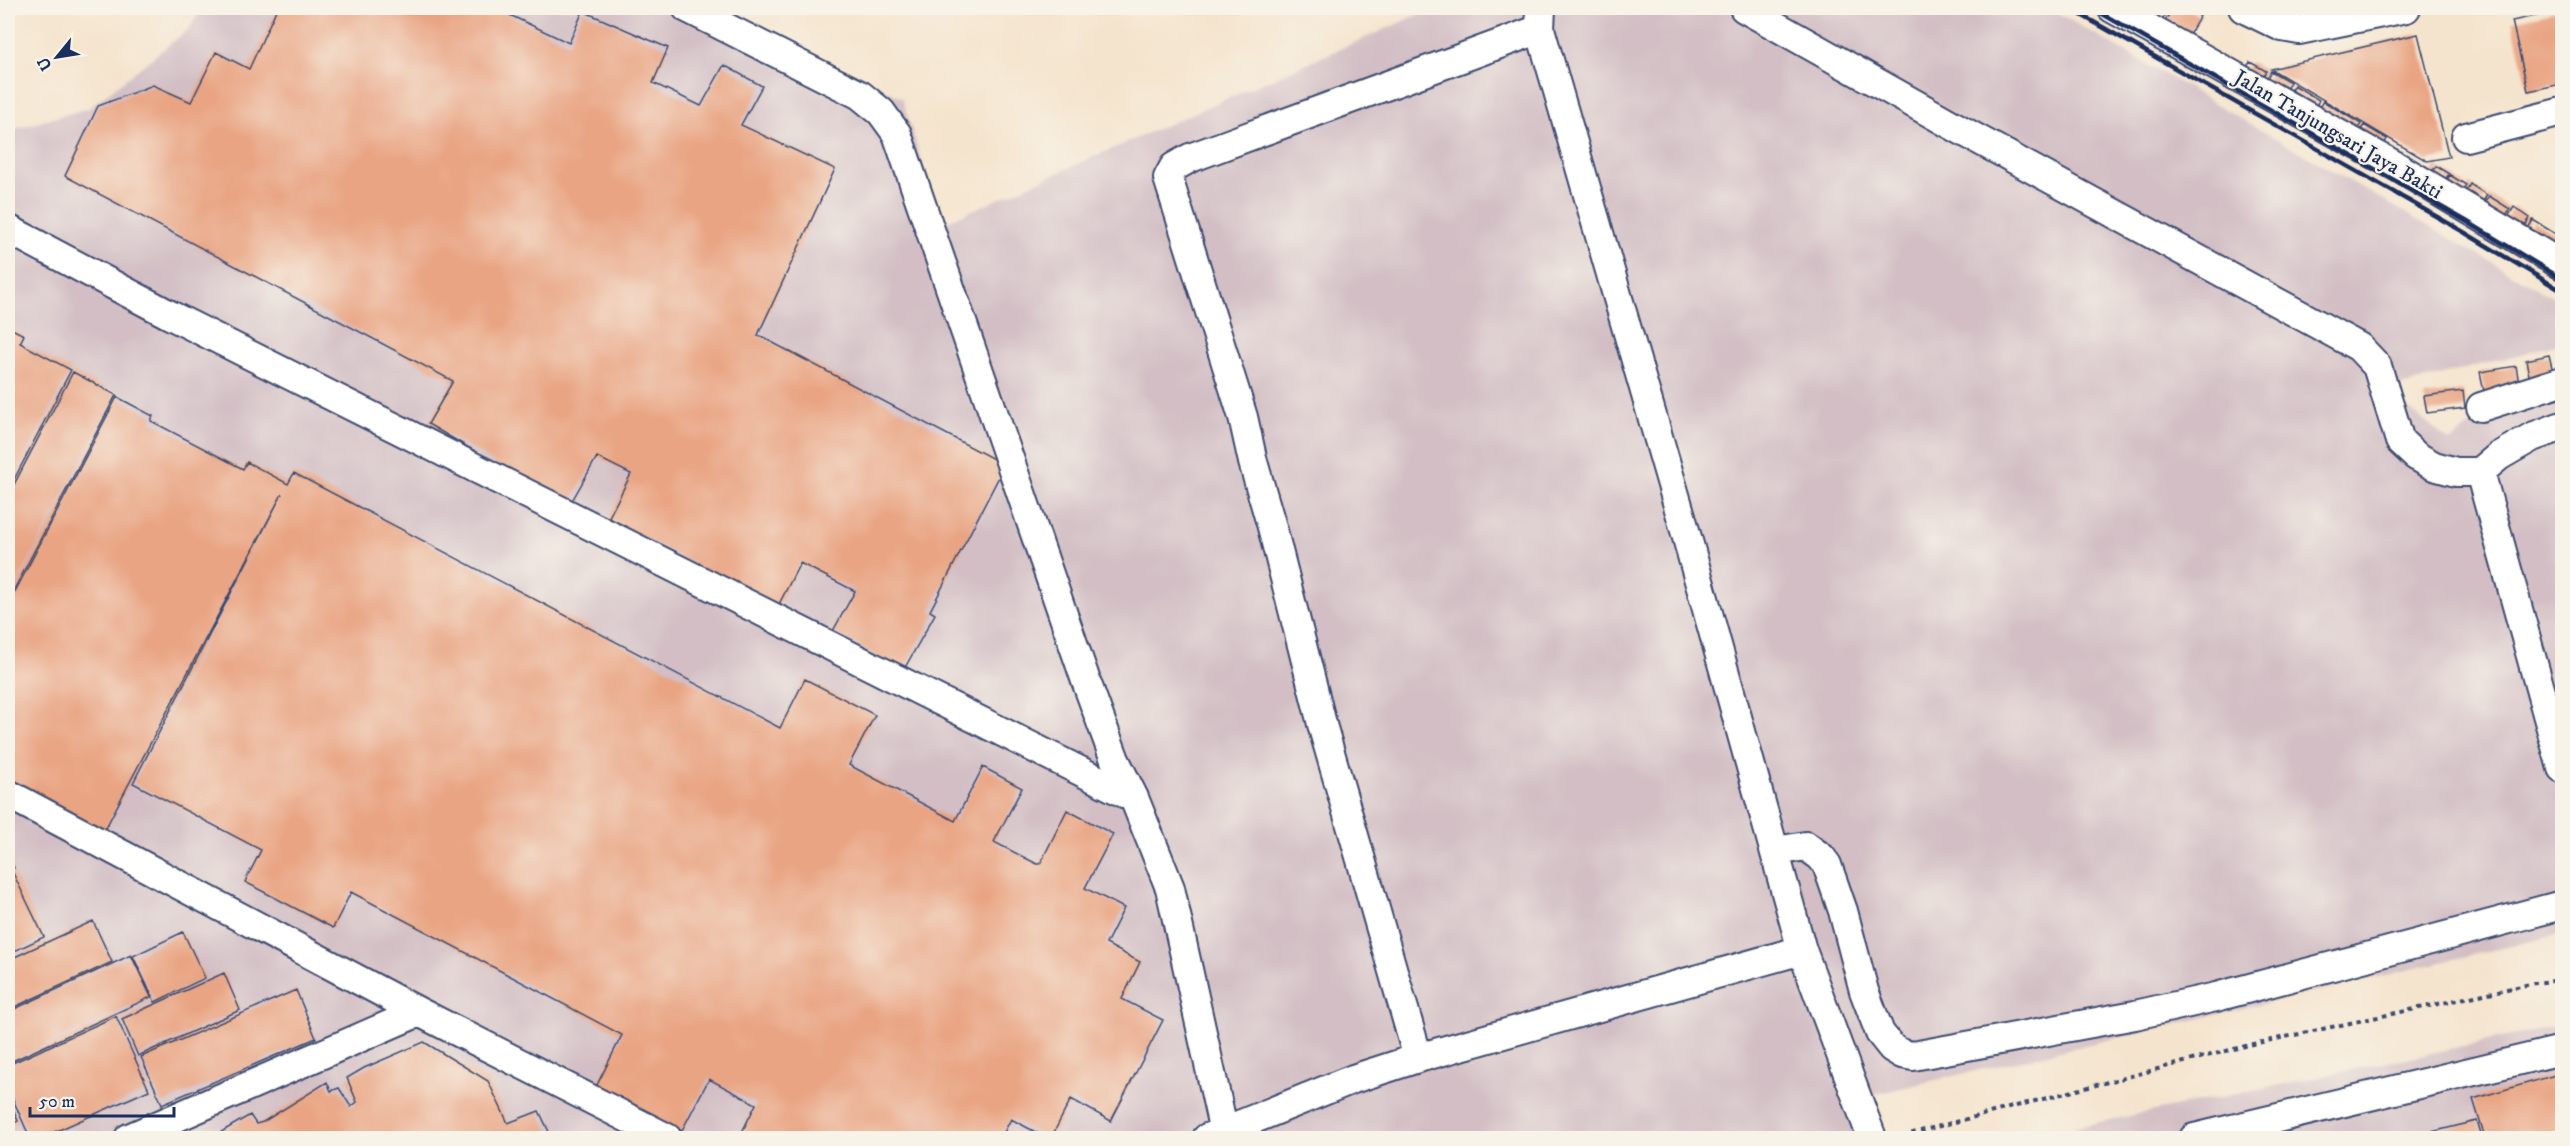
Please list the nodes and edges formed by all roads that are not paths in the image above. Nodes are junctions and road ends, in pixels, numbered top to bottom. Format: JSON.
{"nodes":[{"id":1,"x":687,"y":8,"type":"edge"},
{"id":2,"x":1744,"y":8,"type":"edge"},
{"id":3,"x":2112,"y":8,"type":"edge"},
{"id":4,"x":2243,"y":8,"type":"edge"},
{"id":5,"x":2406,"y":8,"type":"edge"},
{"id":6,"x":1540,"y":18,"type":"edge"},
{"id":7,"x":2562,"y":112,"type":"edge"},
{"id":8,"x":2466,"y":137,"type":"dead end"},
{"id":9,"x":8,"y":229,"type":"edge"},
{"id":10,"x":2562,"y":265,"type":"edge"},
{"id":11,"x":2562,"y":381,"type":"edge"},
{"id":12,"x":2481,"y":406,"type":"dead end"},
{"id":13,"x":2562,"y":426,"type":"edge"},
{"id":14,"x":2480,"y":472,"type":"junction"},
{"id":15,"x":2562,"y":768,"type":"edge"},
{"id":16,"x":8,"y":794,"type":"edge"},
{"id":17,"x":1134,"y":798,"type":"junction"},
{"id":18,"x":1776,"y":851,"type":"junction"},
{"id":19,"x":2562,"y":905,"type":"edge"},
{"id":20,"x":1802,"y":950,"type":"junction"},
{"id":21,"x":419,"y":1012,"type":"junction"},
{"id":22,"x":2562,"y":1050,"type":"edge"},
{"id":23,"x":1418,"y":1058,"type":"junction"},
{"id":24,"x":1216,"y":1135,"type":"edge"},
{"id":25,"x":129,"y":1138,"type":"edge"},
{"id":26,"x":667,"y":1138,"type":"edge"},
{"id":27,"x":1872,"y":1138,"type":"edge"},
{"id":28,"x":2194,"y":1138,"type":"edge"}],
"edges":[{"from":1,"to":17,"type":"street"},
{"from":2,"to":14,"type":"street"},
{"from":3,"to":10,"type":"street","name":"Jalan Tanjungsari Jaya Bakti"},
{"from":4,"to":5,"type":"street"},
{"from":6,"to":18,"type":"street"},
{"from":6,"to":23,"type":"street"},
{"from":7,"to":8,"type":"street"},
{"from":9,"to":17,"type":"street"},
{"from":11,"to":12,"type":"street"},
{"from":13,"to":14,"type":"street"},
{"from":14,"to":15,"type":"street"},
{"from":16,"to":21,"type":"street"},
{"from":17,"to":24,"type":"street"},
{"from":18,"to":19,"type":"street"},
{"from":18,"to":20,"type":"street"},
{"from":20,"to":23,"type":"street"},
{"from":20,"to":27,"type":"street"},
{"from":21,"to":25,"type":"street"},
{"from":21,"to":26,"type":"street"},
{"from":22,"to":28,"type":"street"},
{"from":23,"to":24,"type":"street"}]}
